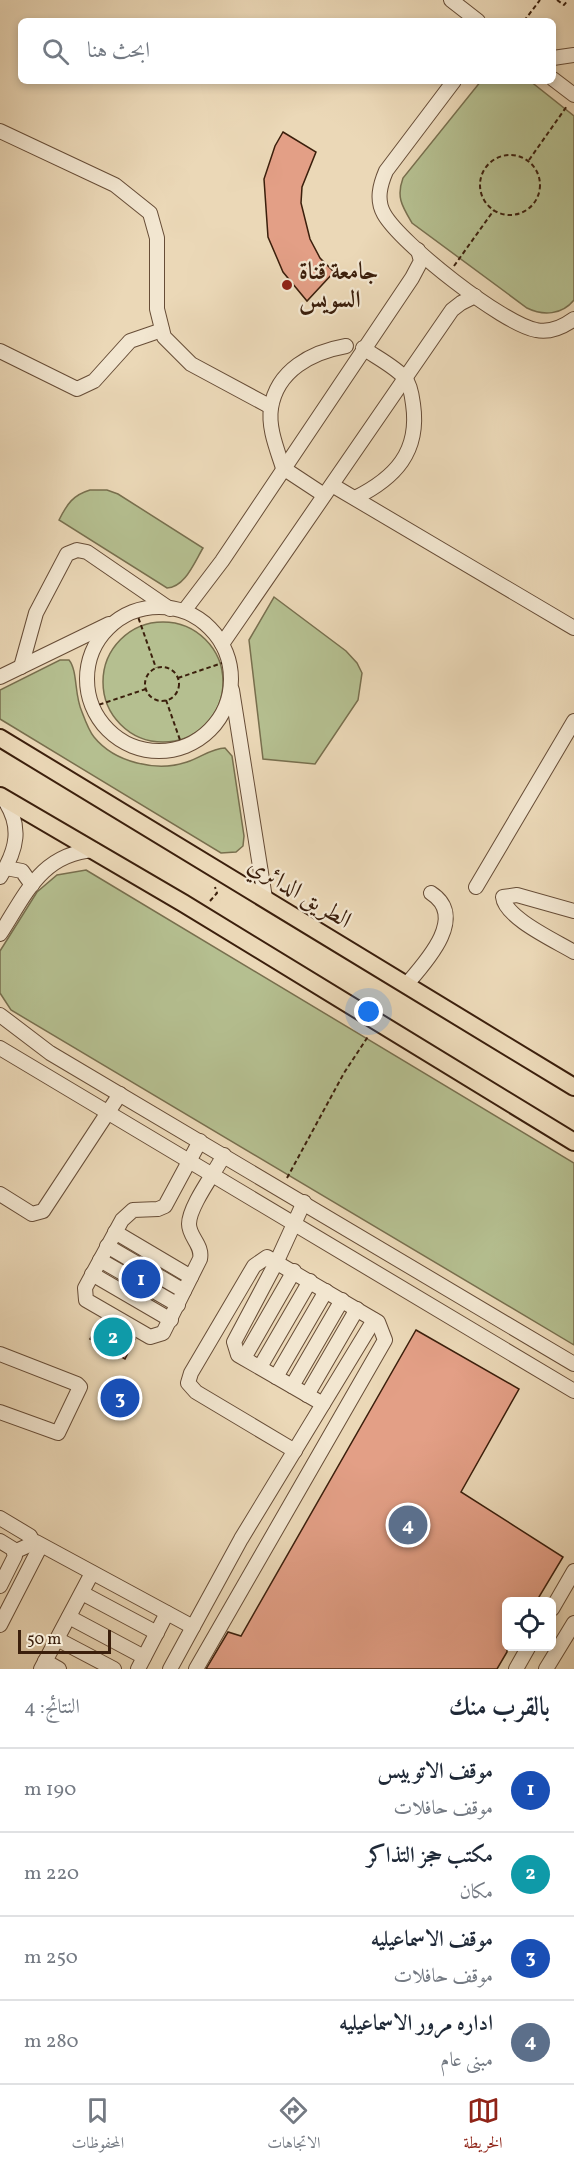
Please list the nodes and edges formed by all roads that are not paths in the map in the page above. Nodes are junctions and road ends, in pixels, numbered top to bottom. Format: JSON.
{"nodes":[{"id":1,"x":451,"y":0,"type":"edge"},
{"id":2,"x":474,"y":18,"type":"edge"},
{"id":3,"x":574,"y":55,"type":"edge"},
{"id":4,"x":556,"y":58,"type":"edge"},
{"id":5,"x":556,"y":82,"type":"edge"},
{"id":6,"x":452,"y":84,"type":"edge"},
{"id":7,"x":571,"y":100,"type":"edge"},
{"id":8,"x":0,"y":131,"type":"edge"},
{"id":9,"x":418,"y":250,"type":"junction"},
{"id":10,"x":475,"y":296,"type":"junction"},
{"id":11,"x":574,"y":319,"type":"edge"},
{"id":12,"x":162,"y":330,"type":"junction"},
{"id":13,"x":346,"y":346,"type":"dead end"},
{"id":14,"x":363,"y":348,"type":"junction"},
{"id":15,"x":0,"y":351,"type":"edge"},
{"id":16,"x":406,"y":378,"type":"junction"},
{"id":17,"x":271,"y":407,"type":"junction"},
{"id":18,"x":283,"y":468,"type":"junction"},
{"id":19,"x":328,"y":490,"type":"junction"},
{"id":20,"x":355,"y":498,"type":"junction"},
{"id":21,"x":170,"y":609,"type":"junction"},
{"id":22,"x":184,"y":611,"type":"junction"},
{"id":23,"x":130,"y":614,"type":"junction"},
{"id":24,"x":574,"y":628,"type":"edge"},
{"id":25,"x":222,"y":644,"type":"junction"},
{"id":26,"x":21,"y":667,"type":"junction"},
{"id":27,"x":0,"y":677,"type":"edge"},
{"id":28,"x":231,"y":680,"type":"junction"},
{"id":29,"x":574,"y":721,"type":"edge"},
{"id":30,"x":0,"y":738,"type":"edge"},
{"id":31,"x":1,"y":796,"type":"edge"},
{"id":32,"x":94,"y":850,"type":"junction"},
{"id":33,"x":3,"y":873,"type":"edge"},
{"id":34,"x":32,"y":885,"type":"junction"},
{"id":35,"x":476,"y":887,"type":"dead end"},
{"id":36,"x":431,"y":893,"type":"dead end"},
{"id":37,"x":265,"y":898,"type":"junction"},
{"id":38,"x":574,"y":911,"type":"edge"},
{"id":39,"x":0,"y":933,"type":"edge"},
{"id":40,"x":574,"y":952,"type":"edge"},
{"id":41,"x":406,"y":985,"type":"junction"},
{"id":42,"x":0,"y":1015,"type":"edge"},
{"id":43,"x":0,"y":1048,"type":"edge"},
{"id":44,"x":574,"y":1087,"type":"edge"},
{"id":45,"x":120,"y":1094,"type":"junction"},
{"id":46,"x":108,"y":1112,"type":"junction"},
{"id":47,"x":200,"y":1141,"type":"junction"},
{"id":48,"x":574,"y":1142,"type":"edge"},
{"id":49,"x":224,"y":1155,"type":"junction"},
{"id":50,"x":189,"y":1160,"type":"junction"},
{"id":51,"x":214,"y":1175,"type":"junction"},
{"id":52,"x":0,"y":1194,"type":"edge"},
{"id":53,"x":304,"y":1202,"type":"junction"},
{"id":54,"x":294,"y":1222,"type":"junction"},
{"id":55,"x":115,"y":1232,"type":"junction"},
{"id":56,"x":107,"y":1246,"type":"junction"},
{"id":57,"x":100,"y":1260,"type":"junction"},
{"id":58,"x":278,"y":1261,"type":"junction"},
{"id":59,"x":294,"y":1271,"type":"junction"},
{"id":60,"x":92,"y":1274,"type":"junction"},
{"id":61,"x":191,"y":1277,"type":"junction"},
{"id":62,"x":310,"y":1281,"type":"junction"},
{"id":63,"x":184,"y":1291,"type":"junction"},
{"id":64,"x":326,"y":1291,"type":"junction"},
{"id":65,"x":342,"y":1300,"type":"junction"},
{"id":66,"x":178,"y":1305,"type":"junction"},
{"id":67,"x":357,"y":1310,"type":"junction"},
{"id":68,"x":171,"y":1320,"type":"junction"},
{"id":69,"x":374,"y":1320,"type":"junction"},
{"id":70,"x":0,"y":1354,"type":"edge"},
{"id":71,"x":244,"y":1358,"type":"junction"},
{"id":72,"x":574,"y":1364,"type":"edge"},
{"id":73,"x":260,"y":1367,"type":"junction"},
{"id":74,"x":276,"y":1377,"type":"junction"},
{"id":75,"x":292,"y":1386,"type":"junction"},
{"id":76,"x":574,"y":1391,"type":"edge"},
{"id":77,"x":308,"y":1395,"type":"junction"},
{"id":78,"x":323,"y":1404,"type":"junction"},
{"id":79,"x":0,"y":1412,"type":"edge"},
{"id":80,"x":295,"y":1451,"type":"junction"},
{"id":81,"x":0,"y":1518,"type":"edge"},
{"id":82,"x":241,"y":1539,"type":"junction"},
{"id":83,"x":0,"y":1540,"type":"edge"},
{"id":84,"x":36,"y":1542,"type":"junction"},
{"id":85,"x":262,"y":1551,"type":"junction"},
{"id":86,"x":14,"y":1552,"type":"junction"},
{"id":87,"x":574,"y":1571,"type":"edge"},
{"id":88,"x":93,"y":1573,"type":"junction"},
{"id":89,"x":2,"y":1580,"type":"edge"},
{"id":90,"x":82,"y":1593,"type":"junction"},
{"id":91,"x":556,"y":1602,"type":"edge"},
{"id":92,"x":167,"y":1613,"type":"junction"},
{"id":93,"x":69,"y":1617,"type":"junction"},
{"id":94,"x":574,"y":1623,"type":"edge"},
{"id":95,"x":0,"y":1626,"type":"edge"},
{"id":96,"x":193,"y":1627,"type":"junction"},
{"id":97,"x":157,"y":1633,"type":"junction"},
{"id":98,"x":57,"y":1639,"type":"junction"},
{"id":99,"x":527,"y":1651,"type":"edge"},
{"id":100,"x":141,"y":1663,"type":"edge"},
{"id":101,"x":43,"y":1665,"type":"edge"},
{"id":102,"x":59,"y":1669,"type":"edge"},
{"id":103,"x":114,"y":1669,"type":"edge"},
{"id":104,"x":170,"y":1669,"type":"edge"},
{"id":105,"x":196,"y":1669,"type":"edge"},
{"id":106,"x":516,"y":1669,"type":"edge"},
{"id":107,"x":546,"y":1669,"type":"edge"}],
"edges":[{"from":1,"to":2,"type":"street"},
{"from":3,"to":4,"type":"street"},
{"from":5,"to":7,"type":"street"},
{"from":6,"to":9,"type":"street"},
{"from":8,"to":12,"type":"street"},
{"from":9,"to":10,"type":"street"},
{"from":9,"to":14,"type":"street"},
{"from":10,"to":11,"type":"street"},
{"from":10,"to":16,"type":"street"},
{"from":12,"to":15,"type":"street"},
{"from":12,"to":17,"type":"street"},
{"from":13,"to":17,"type":"street"},
{"from":14,"to":16,"type":"street"},
{"from":14,"to":18,"type":"street"},
{"from":16,"to":19,"type":"street"},
{"from":16,"to":20,"type":"street"},
{"from":17,"to":18,"type":"street"},
{"from":18,"to":19,"type":"street"},
{"from":18,"to":22,"type":"street"},
{"from":19,"to":20,"type":"street"},
{"from":19,"to":25,"type":"street"},
{"from":20,"to":24,"type":"street"},
{"from":21,"to":22,"type":"street"},
{"from":21,"to":23,"type":"street"},
{"from":21,"to":26,"type":"street"},
{"from":22,"to":25,"type":"street"},
{"from":23,"to":26,"type":"street"},
{"from":23,"to":28,"type":"street"},
{"from":25,"to":28,"type":"street"},
{"from":26,"to":27,"type":"street"},
{"from":28,"to":37,"type":"street"},
{"from":29,"to":35,"type":"street"},
{"from":30,"to":37,"type":"main road","name":"الطريق الدائري"},
{"from":31,"to":32,"type":"main road"},
{"from":31,"to":33,"type":"street"},
{"from":32,"to":34,"type":"street"},
{"from":32,"to":48,"type":"main road"},
{"from":33,"to":34,"type":"street"},
{"from":34,"to":39,"type":"street"},
{"from":36,"to":41,"type":"street"},
{"from":37,"to":41,"type":"main road","name":"الطريق الدائري"},
{"from":38,"to":40,"type":"street"},
{"from":41,"to":44,"type":"main road","name":"الطريق الدائري"},
{"from":42,"to":45,"type":"street"},
{"from":43,"to":46,"type":"street"},
{"from":45,"to":46,"type":"street"},
{"from":45,"to":47,"type":"street"},
{"from":46,"to":50,"type":"street"},
{"from":46,"to":52,"type":"street"},
{"from":47,"to":49,"type":"street"},
{"from":47,"to":50,"type":"street"},
{"from":49,"to":51,"type":"street"},
{"from":49,"to":53,"type":"street"},
{"from":50,"to":51,"type":"street"},
{"from":50,"to":55,"type":"street"},
{"from":51,"to":54,"type":"street"},
{"from":51,"to":61,"type":"street"},
{"from":53,"to":54,"type":"street"},
{"from":53,"to":72,"type":"street"},
{"from":54,"to":58,"type":"street"},
{"from":54,"to":76,"type":"street"},
{"from":55,"to":56,"type":"street"},
{"from":55,"to":61,"type":"street"},
{"from":56,"to":57,"type":"street"},
{"from":56,"to":63,"type":"street"},
{"from":57,"to":60,"type":"street"},
{"from":57,"to":66,"type":"street"},
{"from":58,"to":59,"type":"street"},
{"from":58,"to":71,"type":"street"},
{"from":58,"to":80,"type":"street"},
{"from":59,"to":62,"type":"street"},
{"from":59,"to":71,"type":"street"},
{"from":60,"to":68,"type":"street"},
{"from":60,"to":68,"type":"street"},
{"from":61,"to":63,"type":"street"},
{"from":62,"to":64,"type":"street"},
{"from":62,"to":73,"type":"street"},
{"from":63,"to":66,"type":"street"},
{"from":64,"to":65,"type":"street"},
{"from":64,"to":74,"type":"street"},
{"from":65,"to":67,"type":"street"},
{"from":65,"to":75,"type":"street"},
{"from":66,"to":68,"type":"street"},
{"from":67,"to":69,"type":"street"},
{"from":67,"to":77,"type":"street"},
{"from":69,"to":78,"type":"street"},
{"from":69,"to":85,"type":"street"},
{"from":70,"to":79,"type":"street"},
{"from":71,"to":73,"type":"street"},
{"from":73,"to":74,"type":"street"},
{"from":74,"to":75,"type":"street"},
{"from":75,"to":77,"type":"street"},
{"from":77,"to":78,"type":"street"},
{"from":78,"to":80,"type":"street"},
{"from":80,"to":82,"type":"street"},
{"from":81,"to":84,"type":"street"},
{"from":82,"to":85,"type":"street"},
{"from":82,"to":96,"type":"street"},
{"from":83,"to":86,"type":"street"},
{"from":84,"to":86,"type":"street"},
{"from":84,"to":88,"type":"street"},
{"from":84,"to":95,"type":"street"},
{"from":85,"to":105,"type":"street"},
{"from":86,"to":89,"type":"street"},
{"from":87,"to":91,"type":"street"},
{"from":88,"to":90,"type":"street"},
{"from":88,"to":92,"type":"street"},
{"from":90,"to":93,"type":"street"},
{"from":90,"to":97,"type":"street"},
{"from":92,"to":96,"type":"street"},
{"from":92,"to":97,"type":"street"},
{"from":93,"to":98,"type":"street"},
{"from":93,"to":100,"type":"street"},
{"from":94,"to":107,"type":"street"},
{"from":96,"to":104,"type":"street"},
{"from":97,"to":100,"type":"street"},
{"from":98,"to":101,"type":"street"},
{"from":98,"to":103,"type":"street"},
{"from":99,"to":106,"type":"street"},
{"from":101,"to":102,"type":"street"}]}
